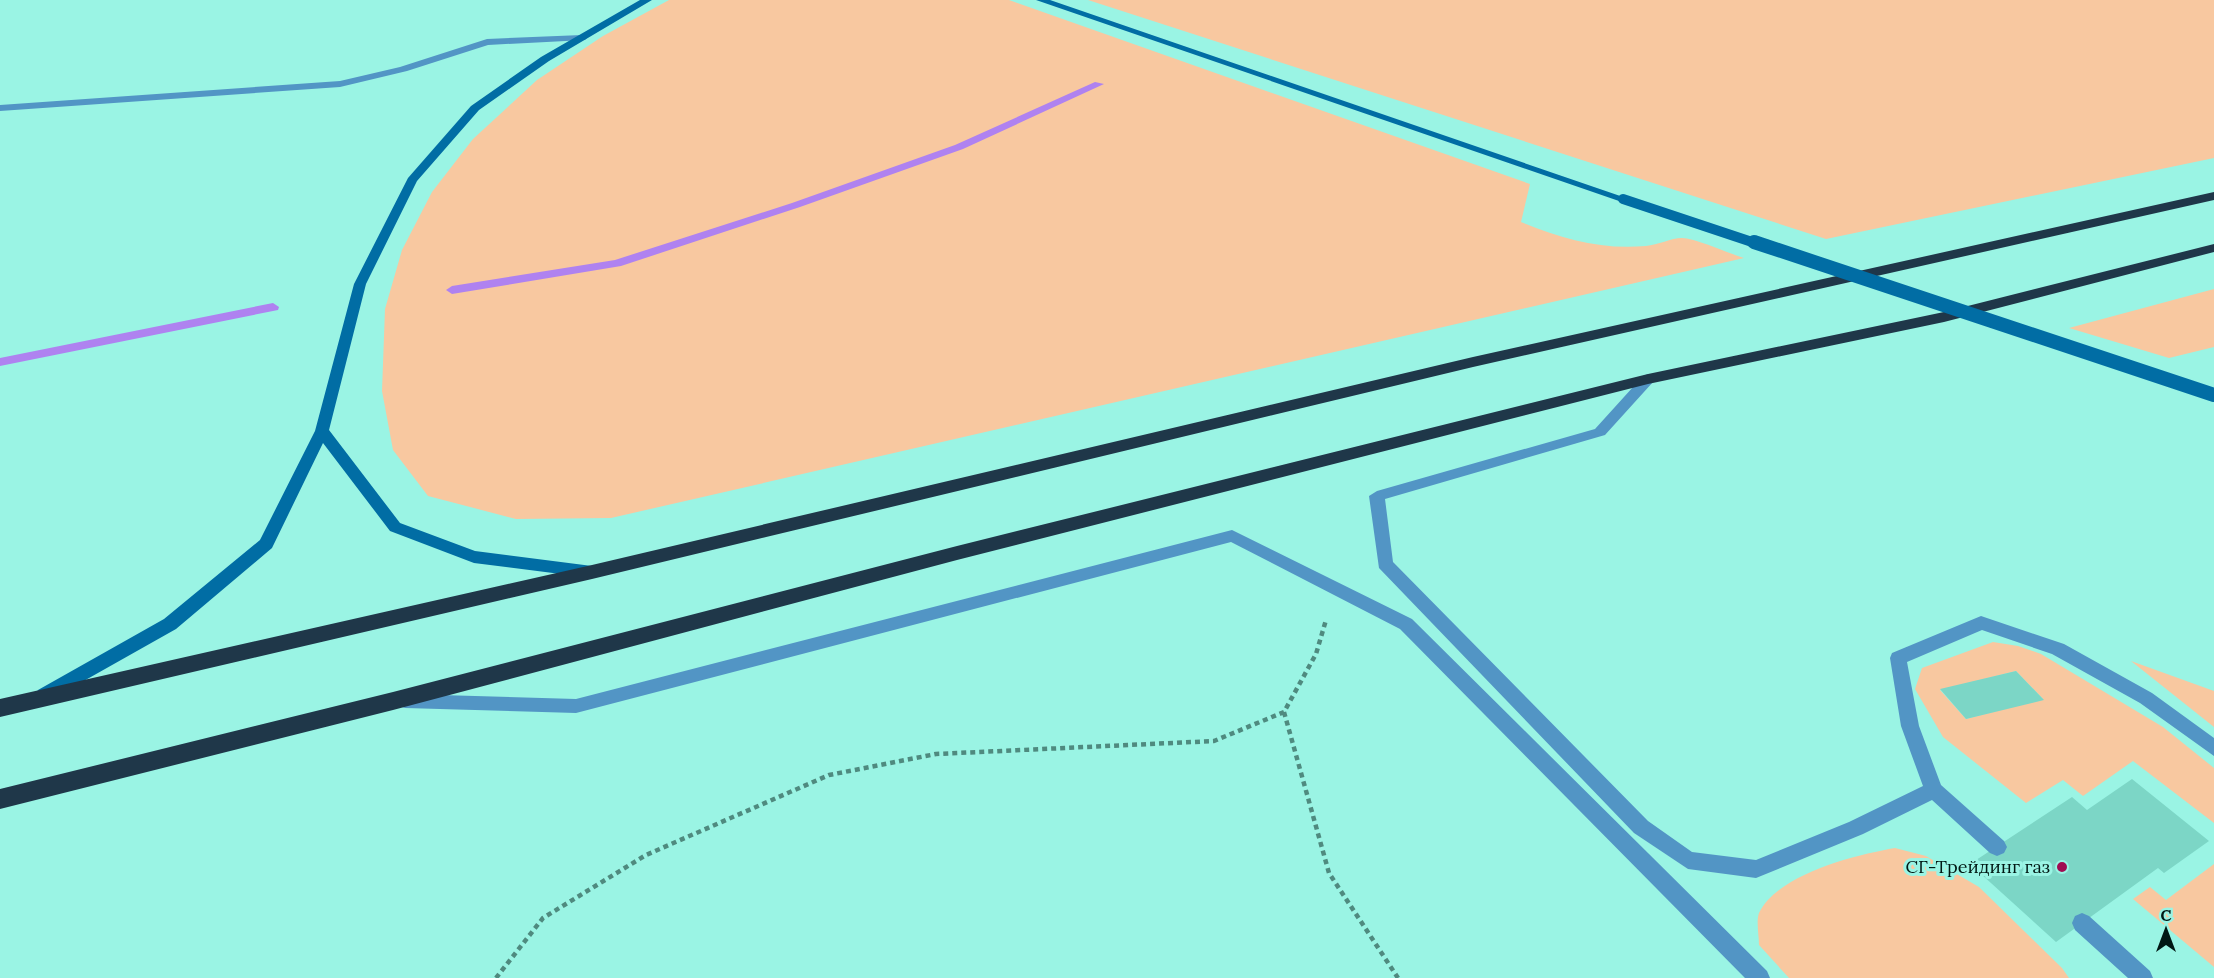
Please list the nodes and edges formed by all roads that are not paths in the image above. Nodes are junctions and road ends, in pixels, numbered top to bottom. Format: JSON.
{"nodes":[{"id":1,"x":647,"y":0,"type":"edge"},
{"id":2,"x":1041,"y":0,"type":"edge"},
{"id":3,"x":582,"y":38,"type":"junction"},
{"id":4,"x":0,"y":108,"type":"edge"},
{"id":5,"x":2214,"y":196,"type":"edge"},
{"id":6,"x":2214,"y":248,"type":"edge"},
{"id":7,"x":1648,"y":379,"type":"junction"},
{"id":8,"x":2214,"y":395,"type":"edge"},
{"id":9,"x":322,"y":431,"type":"junction"},
{"id":10,"x":592,"y":572,"type":"junction"},
{"id":11,"x":36,"y":700,"type":"junction"},
{"id":12,"x":393,"y":701,"type":"junction"},
{"id":13,"x":0,"y":708,"type":"edge"},
{"id":14,"x":2214,"y":748,"type":"edge"},
{"id":15,"x":1934,"y":790,"type":"junction"},
{"id":16,"x":0,"y":799,"type":"edge"},
{"id":17,"x":1997,"y":847,"type":"dead end"},
{"id":18,"x":2082,"y":923,"type":"dead end"},
{"id":19,"x":1760,"y":978,"type":"edge"},
{"id":20,"x":2143,"y":978,"type":"edge"}],
"edges":[{"from":1,"to":3,"type":"street"},
{"from":2,"to":8,"type":"street","bridge":true},
{"from":3,"to":4,"type":"lane"},
{"from":3,"to":9,"type":"street"},
{"from":5,"to":10,"type":"highway"},
{"from":6,"to":7,"type":"highway"},
{"from":7,"to":12,"type":"highway"},
{"from":7,"to":15,"type":"lane"},
{"from":9,"to":10,"type":"street"},
{"from":9,"to":11,"type":"street"},
{"from":10,"to":11,"type":"highway"},
{"from":11,"to":13,"type":"highway"},
{"from":12,"to":16,"type":"highway"},
{"from":12,"to":19,"type":"lane"},
{"from":14,"to":15,"type":"lane"},
{"from":15,"to":17,"type":"lane"},
{"from":18,"to":20,"type":"lane"}]}
